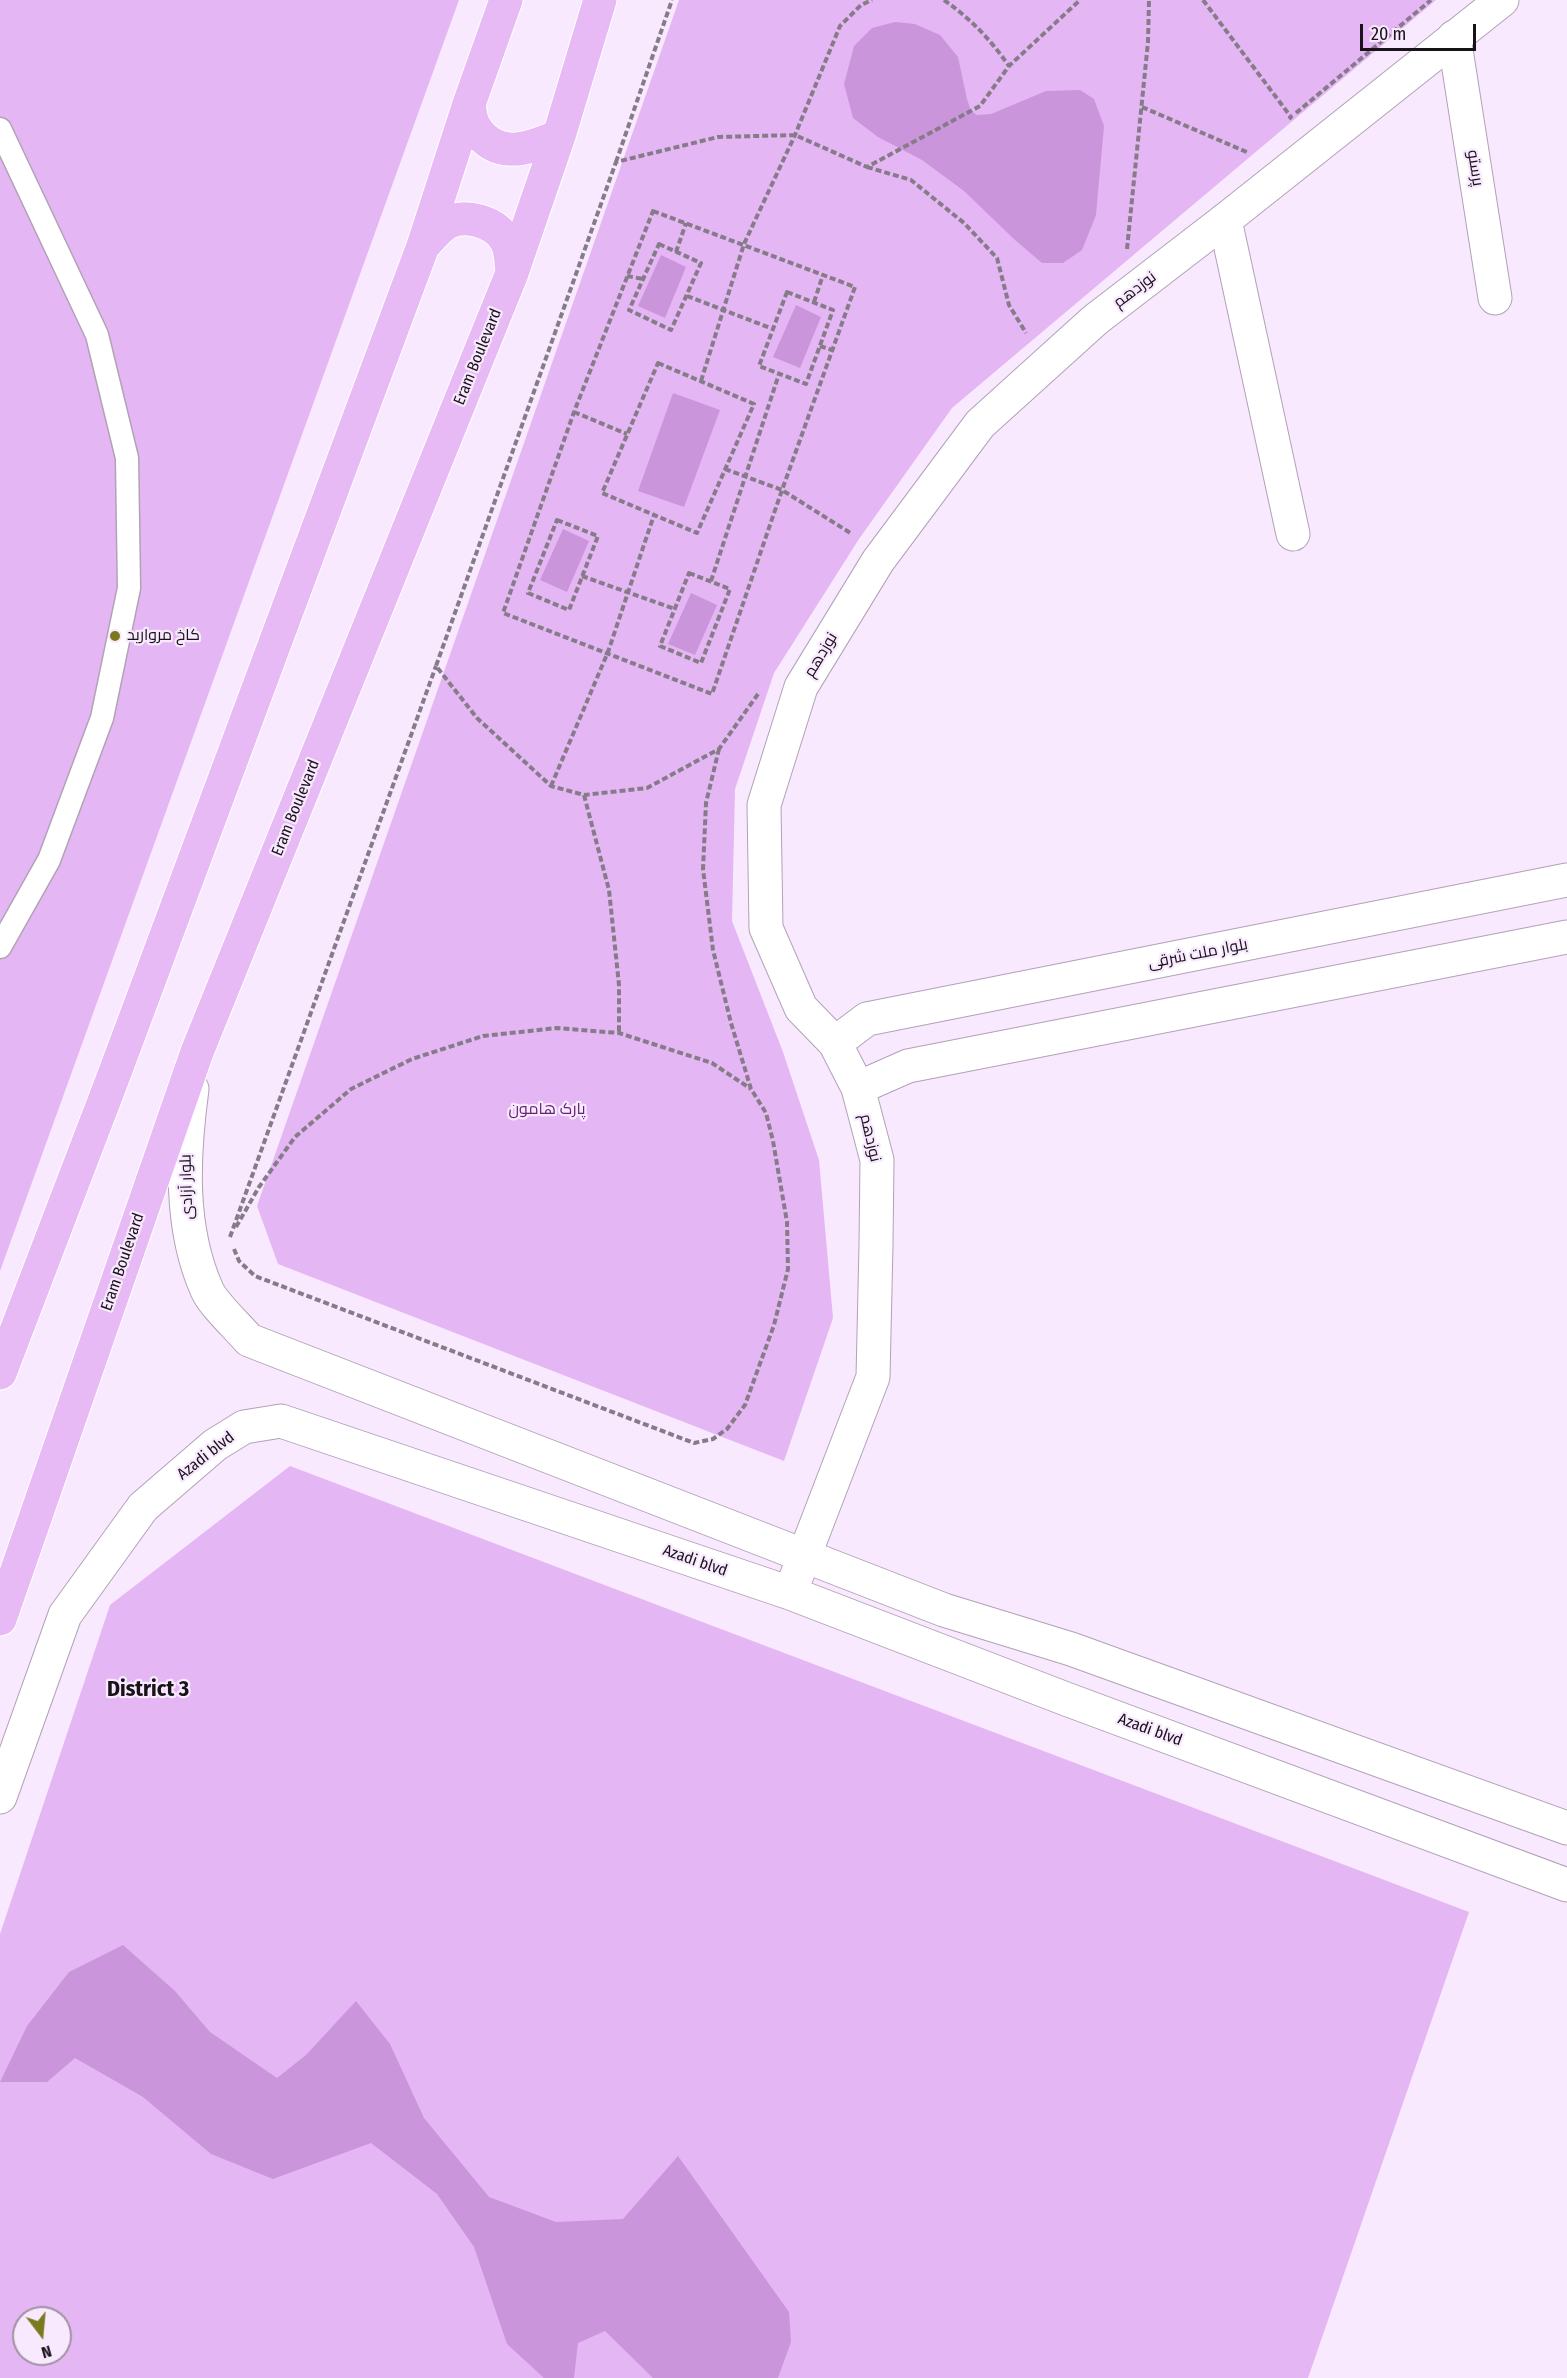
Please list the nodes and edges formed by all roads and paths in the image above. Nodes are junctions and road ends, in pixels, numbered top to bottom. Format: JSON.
{"nodes":[{"id":1,"x":506,"y":0,"type":"edge"},
{"id":2,"x":600,"y":0,"type":"edge"},
{"id":3,"x":672,"y":0,"type":"edge"},
{"id":4,"x":872,"y":0,"type":"edge"},
{"id":5,"x":944,"y":0,"type":"edge"},
{"id":6,"x":1080,"y":0,"type":"edge"},
{"id":7,"x":1149,"y":0,"type":"edge"},
{"id":8,"x":1203,"y":0,"type":"edge"},
{"id":9,"x":1431,"y":0,"type":"edge"},
{"id":10,"x":1502,"y":0,"type":"edge"},
{"id":11,"x":1454,"y":37,"type":"junction"},
{"id":12,"x":1009,"y":66,"type":"junction"},
{"id":13,"x":469,"y":104,"type":"junction"},
{"id":14,"x":1142,"y":107,"type":"junction"},
{"id":15,"x":1291,"y":117,"type":"junction"},
{"id":16,"x":1284,"y":124,"type":"dead end"},
{"id":17,"x":0,"y":129,"type":"edge"},
{"id":18,"x":795,"y":135,"type":"junction"},
{"id":19,"x":559,"y":136,"type":"junction"},
{"id":20,"x":616,"y":162,"type":"junction"},
{"id":21,"x":1244,"y":162,"type":"dead end"},
{"id":22,"x":867,"y":167,"type":"junction"},
{"id":23,"x":1225,"y":220,"type":"junction"},
{"id":24,"x":686,"y":223,"type":"junction"},
{"id":25,"x":744,"y":244,"type":"junction"},
{"id":26,"x":423,"y":246,"type":"junction"},
{"id":27,"x":1127,"y":250,"type":"dead end"},
{"id":28,"x":676,"y":252,"type":"junction"},
{"id":29,"x":512,"y":273,"type":"junction"},
{"id":30,"x":823,"y":275,"type":"junction"},
{"id":31,"x":627,"y":276,"type":"junction"},
{"id":32,"x":643,"y":279,"type":"junction"},
{"id":33,"x":687,"y":296,"type":"junction"},
{"id":34,"x":1495,"y":298,"type":"dead end"},
{"id":35,"x":814,"y":302,"type":"junction"},
{"id":36,"x":725,"y":310,"type":"junction"},
{"id":37,"x":773,"y":329,"type":"junction"},
{"id":38,"x":1031,"y":341,"type":"dead end"},
{"id":39,"x":820,"y":346,"type":"junction"},
{"id":40,"x":832,"y":351,"type":"junction"},
{"id":41,"x":779,"y":374,"type":"junction"},
{"id":42,"x":701,"y":381,"type":"junction"},
{"id":43,"x":574,"y":412,"type":"junction"},
{"id":44,"x":627,"y":434,"type":"junction"},
{"id":45,"x":725,"y":469,"type":"junction"},
{"id":46,"x":746,"y":476,"type":"junction"},
{"id":47,"x":782,"y":490,"type":"junction"},
{"id":48,"x":654,"y":515,"type":"junction"},
{"id":49,"x":1293,"y":534,"type":"dead end"},
{"id":50,"x":859,"y":539,"type":"dead end"},
{"id":51,"x":582,"y":576,"type":"junction"},
{"id":52,"x":711,"y":581,"type":"junction"},
{"id":53,"x":628,"y":592,"type":"junction"},
{"id":54,"x":675,"y":609,"type":"junction"},
{"id":55,"x":608,"y":652,"type":"junction"},
{"id":56,"x":436,"y":666,"type":"junction"},
{"id":57,"x":760,"y":692,"type":"dead end"},
{"id":58,"x":719,"y":749,"type":"junction"},
{"id":59,"x":550,"y":786,"type":"junction"},
{"id":60,"x":584,"y":795,"type":"junction"},
{"id":61,"x":1567,"y":880,"type":"edge"},
{"id":62,"x":1567,"y":938,"type":"edge"},
{"id":63,"x":0,"y":947,"type":"edge"},
{"id":64,"x":619,"y":1033,"type":"junction"},
{"id":65,"x":835,"y":1043,"type":"junction"},
{"id":66,"x":197,"y":1052,"type":"junction"},
{"id":67,"x":858,"y":1088,"type":"junction"},
{"id":68,"x":751,"y":1089,"type":"junction"},
{"id":69,"x":230,"y":1239,"type":"junction"},
{"id":70,"x":0,"y":1373,"type":"edge"},
{"id":71,"x":803,"y":1555,"type":"junction"},
{"id":72,"x":790,"y":1593,"type":"junction"},
{"id":73,"x":0,"y":1619,"type":"edge"},
{"id":74,"x":0,"y":1797,"type":"edge"},
{"id":75,"x":1567,"y":1828,"type":"edge"},
{"id":76,"x":1567,"y":1885,"type":"edge"}],
"edges":[{"from":1,"to":13,"type":"main road"},
{"from":2,"to":19,"type":"main road","name":"Eram Boulevard"},
{"from":3,"to":20,"type":"path"},
{"from":4,"to":18,"type":"path"},
{"from":5,"to":12,"type":"path"},
{"from":6,"to":12,"type":"path"},
{"from":7,"to":14,"type":"path"},
{"from":8,"to":15,"type":"path"},
{"from":9,"to":15,"type":"path"},
{"from":10,"to":11,"type":"street","name":"نوزدهم"},
{"from":11,"to":23,"type":"street","name":"نوزدهم"},
{"from":11,"to":34,"type":"street","name":"پرستو"},
{"from":12,"to":22,"type":"path"},
{"from":13,"to":19,"type":"main road"},
{"from":13,"to":26,"type":"main road"},
{"from":14,"to":21,"type":"path"},
{"from":14,"to":27,"type":"path"},
{"from":15,"to":16,"type":"path"},
{"from":17,"to":63,"type":"lane"},
{"from":18,"to":20,"type":"path"},
{"from":18,"to":22,"type":"path"},
{"from":18,"to":25,"type":"path"},
{"from":19,"to":29,"type":"main road","name":"Eram Boulevard"},
{"from":20,"to":56,"type":"path"},
{"from":22,"to":38,"type":"path"},
{"from":23,"to":49,"type":"street"},
{"from":23,"to":65,"type":"street","name":"نوزدهم"},
{"from":24,"to":25,"type":"path"},
{"from":24,"to":28,"type":"path"},
{"from":24,"to":31,"type":"path"},
{"from":25,"to":30,"type":"path"},
{"from":25,"to":36,"type":"path"},
{"from":26,"to":29,"type":"main road"},
{"from":26,"to":70,"type":"main road"},
{"from":28,"to":32,"type":"path"},
{"from":28,"to":33,"type":"path"},
{"from":29,"to":66,"type":"main road","name":"Eram Boulevard"},
{"from":30,"to":35,"type":"path"},
{"from":30,"to":40,"type":"path"},
{"from":31,"to":32,"type":"path"},
{"from":31,"to":43,"type":"path"},
{"from":32,"to":33,"type":"path"},
{"from":33,"to":36,"type":"path"},
{"from":35,"to":37,"type":"path"},
{"from":35,"to":39,"type":"path"},
{"from":36,"to":37,"type":"path"},
{"from":36,"to":42,"type":"path"},
{"from":37,"to":41,"type":"path"},
{"from":39,"to":40,"type":"path"},
{"from":39,"to":41,"type":"path"},
{"from":40,"to":47,"type":"path"},
{"from":41,"to":46,"type":"path"},
{"from":42,"to":44,"type":"path"},
{"from":42,"to":45,"type":"path"},
{"from":43,"to":44,"type":"path"},
{"from":43,"to":55,"type":"path"},
{"from":44,"to":48,"type":"path"},
{"from":45,"to":46,"type":"path"},
{"from":45,"to":48,"type":"path"},
{"from":46,"to":47,"type":"path"},
{"from":46,"to":52,"type":"path"},
{"from":47,"to":50,"type":"path"},
{"from":47,"to":55,"type":"path"},
{"from":48,"to":53,"type":"path"},
{"from":51,"to":51,"type":"path"},
{"from":51,"to":53,"type":"path"},
{"from":52,"to":54,"type":"path"},
{"from":52,"to":54,"type":"path"},
{"from":53,"to":54,"type":"path"},
{"from":53,"to":55,"type":"path"},
{"from":55,"to":59,"type":"path"},
{"from":56,"to":59,"type":"path"},
{"from":56,"to":69,"type":"path"},
{"from":57,"to":58,"type":"path"},
{"from":58,"to":60,"type":"path"},
{"from":58,"to":68,"type":"path"},
{"from":59,"to":60,"type":"path"},
{"from":60,"to":64,"type":"path"},
{"from":61,"to":65,"type":"street","name":"بلوار ملت شرقی"},
{"from":62,"to":67,"type":"street"},
{"from":64,"to":68,"type":"path"},
{"from":64,"to":69,"type":"path"},
{"from":65,"to":67,"type":"street","name":"نوزدهم"},
{"from":66,"to":71,"type":"street","name":"بلوار آزادی"},
{"from":66,"to":73,"type":"main road","name":"Eram Boulevard"},
{"from":67,"to":71,"type":"street","name":"نوزدهم"},
{"from":68,"to":69,"type":"path"},
{"from":71,"to":72,"type":"street","name":"نوزدهم"},
{"from":71,"to":75,"type":"street"},
{"from":72,"to":74,"type":"street","name":"Azadi blvd"},
{"from":72,"to":76,"type":"street","name":"Azadi blvd"}]}
